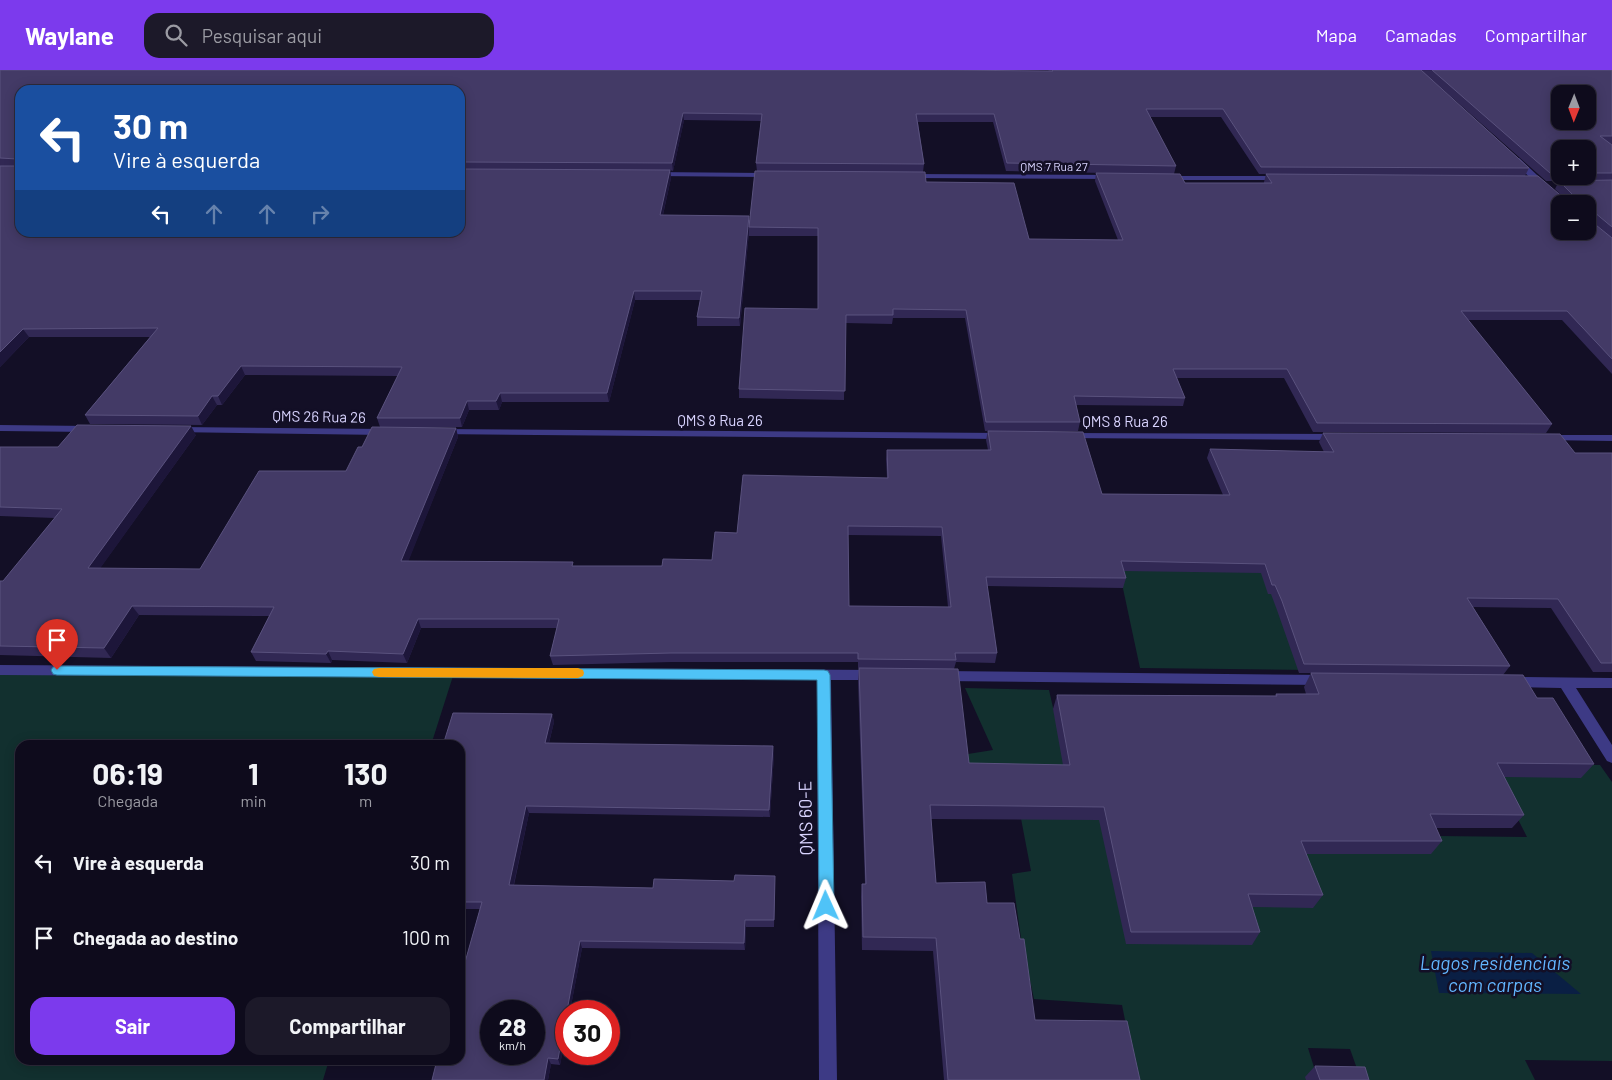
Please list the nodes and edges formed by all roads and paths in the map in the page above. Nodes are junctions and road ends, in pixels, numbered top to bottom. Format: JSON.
{"nodes":[{"id":1,"x":1509,"y":154,"type":"edge"},
{"id":2,"x":642,"y":174,"type":"edge"},
{"id":3,"x":780,"y":175,"type":"edge"},
{"id":4,"x":900,"y":176,"type":"edge"},
{"id":5,"x":1119,"y":177,"type":"edge"},
{"id":6,"x":1159,"y":178,"type":"edge"},
{"id":7,"x":1289,"y":178,"type":"edge"},
{"id":8,"x":1528,"y":180,"type":"edge"},
{"id":9,"x":1540,"y":182,"type":"junction"},
{"id":10,"x":1551,"y":184,"type":"edge"},
{"id":11,"x":1554,"y":195,"type":"edge"},
{"id":12,"x":0,"y":428,"type":"edge"},
{"id":13,"x":100,"y":429,"type":"edge"},
{"id":14,"x":169,"y":430,"type":"edge"},
{"id":15,"x":398,"y":432,"type":"edge"},
{"id":16,"x":428,"y":432,"type":"edge"},
{"id":17,"x":1015,"y":436,"type":"edge"},
{"id":18,"x":1055,"y":436,"type":"edge"},
{"id":19,"x":1353,"y":437,"type":"edge"},
{"id":20,"x":1532,"y":438,"type":"edge"},
{"id":21,"x":1612,"y":438,"type":"edge"},
{"id":22,"x":0,"y":670,"type":"edge"},
{"id":23,"x":824,"y":675,"type":"junction"},
{"id":24,"x":893,"y":676,"type":"edge"},
{"id":25,"x":932,"y":676,"type":"edge"},
{"id":26,"x":1337,"y":680,"type":"edge"},
{"id":27,"x":1496,"y":682,"type":"edge"},
{"id":28,"x":1565,"y":683,"type":"junction"},
{"id":29,"x":1612,"y":683,"type":"edge"},
{"id":30,"x":1612,"y":757,"type":"edge"},
{"id":31,"x":828,"y":1080,"type":"edge"}],
"edges":[{"from":1,"to":9,"type":"street"},
{"from":2,"to":3,"type":"street"},
{"from":4,"to":5,"type":"street","name":"QMS 7 Rua 27"},
{"from":6,"to":7,"type":"street"},
{"from":8,"to":9,"type":"street"},
{"from":9,"to":10,"type":"street"},
{"from":9,"to":11,"type":"street"},
{"from":12,"to":13,"type":"street"},
{"from":14,"to":15,"type":"street","name":"QMS 26 Rua 26"},
{"from":16,"to":17,"type":"street","name":"QMS 8 Rua 26"},
{"from":18,"to":19,"type":"street","name":"QMS 8 Rua 26"},
{"from":20,"to":21,"type":"street"},
{"from":22,"to":23,"type":"street"},
{"from":23,"to":24,"type":"street"},
{"from":23,"to":31,"type":"street","name":"QMS 60-E"},
{"from":25,"to":26,"type":"street"},
{"from":27,"to":28,"type":"street"},
{"from":28,"to":29,"type":"street"},
{"from":28,"to":30,"type":"street"}]}
